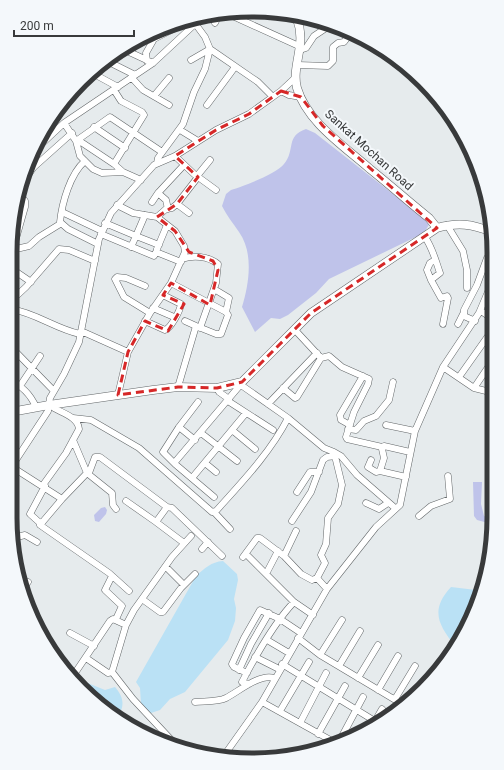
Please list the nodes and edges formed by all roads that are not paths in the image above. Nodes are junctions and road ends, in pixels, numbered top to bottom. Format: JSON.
{"nodes":[{"id":1,"x":236,"y":18,"type":"edge"},
{"id":2,"x":217,"y":20,"type":"edge"},
{"id":3,"x":298,"y":22,"type":"edge"},
{"id":4,"x":215,"y":23,"type":"dead end"},
{"id":5,"x":196,"y":24,"type":"edge"},
{"id":6,"x":193,"y":25,"type":"edge"},
{"id":7,"x":325,"y":28,"type":"edge"},
{"id":8,"x":159,"y":36,"type":"edge"},
{"id":9,"x":347,"y":37,"type":"edge"},
{"id":10,"x":154,"y":39,"type":"joint"},
{"id":11,"x":210,"y":49,"type":"junction"},
{"id":12,"x":300,"y":49,"type":"junction"},
{"id":13,"x":128,"y":52,"type":"edge"},
{"id":14,"x":191,"y":60,"type":"dead end"},
{"id":15,"x":150,"y":62,"type":"junction"},
{"id":16,"x":112,"y":64,"type":"edge"},
{"id":17,"x":298,"y":65,"type":"junction"},
{"id":18,"x":235,"y":67,"type":"junction"},
{"id":19,"x":96,"y":76,"type":"edge"},
{"id":20,"x":133,"y":77,"type":"junction"},
{"id":21,"x":169,"y":78,"type":"dead end"},
{"id":22,"x":296,"y":80,"type":"junction"},
{"id":23,"x":116,"y":89,"type":"junction"},
{"id":24,"x":280,"y":91,"type":"junction"},
{"id":25,"x":154,"y":96,"type":"junction"},
{"id":26,"x":272,"y":96,"type":"junction"},
{"id":27,"x":301,"y":97,"type":"junction"},
{"id":28,"x":169,"y":105,"type":"dead end"},
{"id":29,"x":207,"y":105,"type":"dead end"},
{"id":30,"x":64,"y":123,"type":"junction"},
{"id":31,"x":94,"y":127,"type":"junction"},
{"id":32,"x":180,"y":130,"type":"junction"},
{"id":33,"x":135,"y":132,"type":"junction"},
{"id":34,"x":72,"y":133,"type":"junction"},
{"id":35,"x":47,"y":136,"type":"edge"},
{"id":36,"x":77,"y":141,"type":"junction"},
{"id":37,"x":198,"y":141,"type":"junction"},
{"id":38,"x":125,"y":148,"type":"junction"},
{"id":39,"x":162,"y":152,"type":"junction"},
{"id":40,"x":175,"y":156,"type":"junction"},
{"id":41,"x":210,"y":160,"type":"dead end"},
{"id":42,"x":85,"y":161,"type":"junction"},
{"id":43,"x":157,"y":163,"type":"junction"},
{"id":44,"x":114,"y":164,"type":"junction"},
{"id":45,"x":184,"y":165,"type":"junction"},
{"id":46,"x":31,"y":171,"type":"edge"},
{"id":47,"x":123,"y":172,"type":"junction"},
{"id":48,"x":197,"y":177,"type":"junction"},
{"id":49,"x":141,"y":180,"type":"junction"},
{"id":50,"x":216,"y":190,"type":"dead end"},
{"id":51,"x":158,"y":193,"type":"junction"},
{"id":52,"x":23,"y":200,"type":"edge"},
{"id":53,"x":152,"y":202,"type":"dead end"},
{"id":54,"x":177,"y":204,"type":"junction"},
{"id":55,"x":117,"y":205,"type":"junction"},
{"id":56,"x":168,"y":209,"type":"junction"},
{"id":57,"x":62,"y":212,"type":"junction"},
{"id":58,"x":189,"y":213,"type":"dead end"},
{"id":59,"x":145,"y":215,"type":"junction"},
{"id":60,"x":157,"y":217,"type":"junction"},
{"id":61,"x":105,"y":222,"type":"junction"},
{"id":62,"x":60,"y":224,"type":"junction"},
{"id":63,"x":167,"y":225,"type":"junction"},
{"id":64,"x":447,"y":225,"type":"junction"},
{"id":65,"x":437,"y":228,"type":"junction"},
{"id":66,"x":18,"y":229,"type":"edge"},
{"id":67,"x":486,"y":229,"type":"edge"},
{"id":68,"x":101,"y":232,"type":"junction"},
{"id":69,"x":136,"y":236,"type":"junction"},
{"id":70,"x":425,"y":237,"type":"junction"},
{"id":71,"x":98,"y":244,"type":"junction"},
{"id":72,"x":159,"y":245,"type":"junction"},
{"id":73,"x":17,"y":247,"type":"edge"},
{"id":74,"x":131,"y":247,"type":"junction"},
{"id":75,"x":185,"y":249,"type":"junction"},
{"id":76,"x":156,"y":252,"type":"junction"},
{"id":77,"x":196,"y":257,"type":"junction"},
{"id":78,"x":487,"y":258,"type":"edge"},
{"id":79,"x":95,"y":260,"type":"junction"},
{"id":80,"x":435,"y":260,"type":"junction"},
{"id":81,"x":181,"y":261,"type":"junction"},
{"id":82,"x":17,"y":273,"type":"edge"},
{"id":83,"x":431,"y":280,"type":"junction"},
{"id":84,"x":30,"y":282,"type":"junction"},
{"id":85,"x":171,"y":283,"type":"junction"},
{"id":86,"x":145,"y":286,"type":"dead end"},
{"id":87,"x":467,"y":288,"type":"dead end"},
{"id":88,"x":214,"y":289,"type":"junction"},
{"id":89,"x":18,"y":295,"type":"edge"},
{"id":90,"x":163,"y":295,"type":"junction"},
{"id":91,"x":487,"y":296,"type":"edge"},
{"id":92,"x":209,"y":304,"type":"junction"},
{"id":93,"x":17,"y":310,"type":"edge"},
{"id":94,"x":152,"y":310,"type":"junction"},
{"id":95,"x":481,"y":311,"type":"junction"},
{"id":96,"x":226,"y":312,"type":"junction"},
{"id":97,"x":463,"y":314,"type":"junction"},
{"id":98,"x":487,"y":315,"type":"edge"},
{"id":99,"x":174,"y":317,"type":"junction"},
{"id":100,"x":144,"y":321,"type":"junction"},
{"id":101,"x":185,"y":321,"type":"dead end"},
{"id":102,"x":475,"y":322,"type":"junction"},
{"id":103,"x":443,"y":324,"type":"dead end"},
{"id":104,"x":458,"y":324,"type":"dead end"},
{"id":105,"x":198,"y":327,"type":"junction"},
{"id":106,"x":295,"y":330,"type":"junction"},
{"id":107,"x":81,"y":332,"type":"junction"},
{"id":108,"x":487,"y":337,"type":"edge"},
{"id":109,"x":128,"y":352,"type":"junction"},
{"id":110,"x":17,"y":353,"type":"edge"},
{"id":111,"x":319,"y":355,"type":"junction"},
{"id":112,"x":40,"y":356,"type":"dead end"},
{"id":113,"x":443,"y":367,"type":"junction"},
{"id":114,"x":32,"y":368,"type":"junction"},
{"id":115,"x":487,"y":369,"type":"edge"},
{"id":116,"x":364,"y":376,"type":"junction"},
{"id":117,"x":459,"y":377,"type":"junction"},
{"id":118,"x":393,"y":382,"type":"dead end"},
{"id":119,"x":242,"y":384,"type":"junction"},
{"id":120,"x":17,"y":385,"type":"edge"},
{"id":121,"x":20,"y":386,"type":"junction"},
{"id":122,"x":178,"y":387,"type":"junction"},
{"id":123,"x":217,"y":388,"type":"junction"},
{"id":124,"x":284,"y":388,"type":"junction"},
{"id":125,"x":474,"y":388,"type":"junction"},
{"id":126,"x":54,"y":391,"type":"junction"},
{"id":127,"x":487,"y":392,"type":"edge"},
{"id":128,"x":118,"y":395,"type":"junction"},
{"id":129,"x":228,"y":400,"type":"junction"},
{"id":130,"x":198,"y":402,"type":"dead end"},
{"id":131,"x":268,"y":404,"type":"junction"},
{"id":132,"x":36,"y":407,"type":"junction"},
{"id":133,"x":52,"y":407,"type":"junction"},
{"id":134,"x":17,"y":411,"type":"edge"},
{"id":135,"x":246,"y":413,"type":"junction"},
{"id":136,"x":73,"y":418,"type":"junction"},
{"id":137,"x":288,"y":418,"type":"junction"},
{"id":138,"x":386,"y":425,"type":"dead end"},
{"id":139,"x":179,"y":427,"type":"junction"},
{"id":140,"x":349,"y":427,"type":"junction"},
{"id":141,"x":232,"y":430,"type":"junction"},
{"id":142,"x":273,"y":430,"type":"dead end"},
{"id":143,"x":415,"y":431,"type":"junction"},
{"id":144,"x":201,"y":433,"type":"junction"},
{"id":145,"x":73,"y":440,"type":"junction"},
{"id":146,"x":195,"y":440,"type":"junction"},
{"id":147,"x":218,"y":447,"type":"junction"},
{"id":148,"x":382,"y":447,"type":"junction"},
{"id":149,"x":255,"y":449,"type":"dead end"},
{"id":150,"x":410,"y":452,"type":"junction"},
{"id":151,"x":335,"y":454,"type":"junction"},
{"id":152,"x":17,"y":459,"type":"edge"},
{"id":153,"x":371,"y":460,"type":"dead end"},
{"id":154,"x":236,"y":461,"type":"dead end"},
{"id":155,"x":205,"y":463,"type":"junction"},
{"id":156,"x":175,"y":464,"type":"junction"},
{"id":157,"x":17,"y":471,"type":"edge"},
{"id":158,"x":380,"y":471,"type":"junction"},
{"id":159,"x":216,"y":472,"type":"dead end"},
{"id":160,"x":318,"y":472,"type":"junction"},
{"id":161,"x":88,"y":473,"type":"junction"},
{"id":162,"x":448,"y":476,"type":"dead end"},
{"id":163,"x":406,"y":477,"type":"junction"},
{"id":164,"x":192,"y":478,"type":"junction"},
{"id":165,"x":44,"y":486,"type":"junction"},
{"id":166,"x":297,"y":492,"type":"dead end"},
{"id":167,"x":214,"y":497,"type":"dead end"},
{"id":168,"x":62,"y":499,"type":"junction"},
{"id":169,"x":126,"y":501,"type":"dead end"},
{"id":170,"x":366,"y":503,"type":"dead end"},
{"id":171,"x":388,"y":503,"type":"junction"},
{"id":172,"x":167,"y":507,"type":"junction"},
{"id":173,"x":395,"y":508,"type":"junction"},
{"id":174,"x":116,"y":509,"type":"dead end"},
{"id":175,"x":214,"y":512,"type":"junction"},
{"id":176,"x":419,"y":516,"type":"dead end"},
{"id":177,"x":156,"y":522,"type":"junction"},
{"id":178,"x":292,"y":522,"type":"dead end"},
{"id":179,"x":40,"y":523,"type":"junction"},
{"id":180,"x":230,"y":529,"type":"dead end"},
{"id":181,"x":296,"y":531,"type":"dead end"},
{"id":182,"x":191,"y":536,"type":"dead end"},
{"id":183,"x":18,"y":537,"type":"edge"},
{"id":184,"x":37,"y":542,"type":"dead end"},
{"id":185,"x":208,"y":542,"type":"junction"},
{"id":186,"x":184,"y":543,"type":"junction"},
{"id":187,"x":202,"y":549,"type":"dead end"},
{"id":188,"x":278,"y":551,"type":"junction"},
{"id":189,"x":222,"y":556,"type":"dead end"},
{"id":190,"x":284,"y":556,"type":"junction"},
{"id":191,"x":166,"y":567,"type":"junction"},
{"id":192,"x":194,"y":574,"type":"dead end"},
{"id":193,"x":266,"y":574,"type":"junction"},
{"id":194,"x":112,"y":576,"type":"junction"},
{"id":195,"x":317,"y":578,"type":"junction"},
{"id":196,"x":184,"y":585,"type":"junction"},
{"id":197,"x":327,"y":589,"type":"junction"},
{"id":198,"x":129,"y":591,"type":"dead end"},
{"id":199,"x":142,"y":599,"type":"junction"},
{"id":200,"x":294,"y":602,"type":"junction"},
{"id":201,"x":269,"y":613,"type":"junction"},
{"id":202,"x":313,"y":615,"type":"junction"},
{"id":203,"x":116,"y":619,"type":"junction"},
{"id":204,"x":280,"y":619,"type":"junction"},
{"id":205,"x":342,"y":620,"type":"dead end"},
{"id":206,"x":126,"y":625,"type":"junction"},
{"id":207,"x":360,"y":631,"type":"dead end"},
{"id":208,"x":70,"y":633,"type":"dead end"},
{"id":209,"x":299,"y":636,"type":"junction"},
{"id":210,"x":267,"y":640,"type":"junction"},
{"id":211,"x":378,"y":645,"type":"dead end"},
{"id":212,"x":94,"y":646,"type":"junction"},
{"id":213,"x":289,"y":653,"type":"junction"},
{"id":214,"x":320,"y":655,"type":"junction"},
{"id":215,"x":398,"y":656,"type":"dead end"},
{"id":216,"x":255,"y":657,"type":"junction"},
{"id":217,"x":86,"y":658,"type":"junction"},
{"id":218,"x":309,"y":662,"type":"dead end"},
{"id":219,"x":281,"y":666,"type":"junction"},
{"id":220,"x":339,"y":666,"type":"junction"},
{"id":221,"x":415,"y":666,"type":"dead end"},
{"id":222,"x":239,"y":670,"type":"junction"},
{"id":223,"x":112,"y":672,"type":"junction"},
{"id":224,"x":75,"y":673,"type":"edge"},
{"id":225,"x":247,"y":673,"type":"junction"},
{"id":226,"x":326,"y":673,"type":"dead end"},
{"id":227,"x":301,"y":676,"type":"junction"},
{"id":228,"x":274,"y":678,"type":"junction"},
{"id":229,"x":358,"y":678,"type":"junction"},
{"id":230,"x":249,"y":684,"type":"junction"},
{"id":231,"x":344,"y":686,"type":"dead end"},
{"id":232,"x":319,"y":687,"type":"junction"},
{"id":233,"x":378,"y":690,"type":"junction"},
{"id":234,"x":363,"y":697,"type":"dead end"},
{"id":235,"x":338,"y":698,"type":"junction"},
{"id":236,"x":394,"y":699,"type":"junction"},
{"id":237,"x":195,"y":702,"type":"dead end"},
{"id":238,"x":262,"y":702,"type":"junction"},
{"id":239,"x":398,"y":702,"type":"edge"},
{"id":240,"x":382,"y":709,"type":"dead end"},
{"id":241,"x":356,"y":710,"type":"junction"},
{"id":242,"x":280,"y":711,"type":"junction"},
{"id":243,"x":380,"y":715,"type":"edge"},
{"id":244,"x":373,"y":720,"type":"edge"},
{"id":245,"x":300,"y":723,"type":"junction"},
{"id":246,"x":318,"y":734,"type":"junction"},
{"id":247,"x":343,"y":735,"type":"edge"},
{"id":248,"x":170,"y":738,"type":"edge"},
{"id":249,"x":330,"y":740,"type":"edge"},
{"id":250,"x":226,"y":751,"type":"edge"}],
"edges":[{"from":1,"to":12,"type":"street"},
{"from":2,"to":4,"type":"street"},
{"from":3,"to":12,"type":"main road"},
{"from":5,"to":11,"type":"street"},
{"from":6,"to":15,"type":"street"},
{"from":7,"to":12,"type":"street"},
{"from":8,"to":10,"type":"street"},
{"from":9,"to":17,"type":"street"},
{"from":10,"to":15,"type":"street"},
{"from":11,"to":14,"type":"street"},
{"from":11,"to":18,"type":"street"},
{"from":11,"to":32,"type":"street"},
{"from":12,"to":17,"type":"main road"},
{"from":13,"to":15,"type":"street"},
{"from":15,"to":20,"type":"street"},
{"from":16,"to":20,"type":"street"},
{"from":17,"to":22,"type":"main road"},
{"from":18,"to":26,"type":"street"},
{"from":18,"to":29,"type":"street"},
{"from":19,"to":23,"type":"street"},
{"from":20,"to":23,"type":"street"},
{"from":20,"to":25,"type":"street"},
{"from":21,"to":25,"type":"street"},
{"from":22,"to":24,"type":"street"},
{"from":22,"to":27,"type":"main road","name":"Sankat Mochan Road"},
{"from":23,"to":30,"type":"street"},
{"from":23,"to":33,"type":"street"},
{"from":24,"to":26,"type":"street"},
{"from":24,"to":27,"type":"street"},
{"from":25,"to":28,"type":"street"},
{"from":26,"to":37,"type":"street"},
{"from":27,"to":65,"type":"main road","name":"Sankat Mochan Road"},
{"from":30,"to":34,"type":"street"},
{"from":30,"to":35,"type":"street"},
{"from":31,"to":33,"type":"street"},
{"from":31,"to":36,"type":"street"},
{"from":31,"to":38,"type":"street"},
{"from":32,"to":37,"type":"street"},
{"from":32,"to":39,"type":"street"},
{"from":33,"to":38,"type":"street"},
{"from":33,"to":39,"type":"street"},
{"from":34,"to":36,"type":"street"},
{"from":34,"to":46,"type":"street"},
{"from":36,"to":42,"type":"street"},
{"from":36,"to":44,"type":"street"},
{"from":37,"to":40,"type":"street"},
{"from":38,"to":44,"type":"street"},
{"from":39,"to":43,"type":"street"},
{"from":40,"to":43,"type":"street"},
{"from":40,"to":45,"type":"street"},
{"from":41,"to":48,"type":"street"},
{"from":42,"to":47,"type":"street"},
{"from":42,"to":57,"type":"street"},
{"from":43,"to":49,"type":"street"},
{"from":44,"to":47,"type":"street"},
{"from":45,"to":48,"type":"street"},
{"from":45,"to":51,"type":"street"},
{"from":47,"to":49,"type":"street"},
{"from":48,"to":50,"type":"street"},
{"from":48,"to":54,"type":"street"},
{"from":49,"to":55,"type":"street"},
{"from":51,"to":53,"type":"street"},
{"from":51,"to":56,"type":"street"},
{"from":52,"to":66,"type":"street"},
{"from":54,"to":56,"type":"street"},
{"from":54,"to":58,"type":"street"},
{"from":55,"to":59,"type":"street"},
{"from":55,"to":61,"type":"street"},
{"from":56,"to":60,"type":"street"},
{"from":57,"to":62,"type":"street"},
{"from":57,"to":68,"type":"street"},
{"from":59,"to":60,"type":"street"},
{"from":59,"to":69,"type":"street"},
{"from":60,"to":63,"type":"street"},
{"from":61,"to":68,"type":"street"},
{"from":61,"to":69,"type":"street"},
{"from":62,"to":71,"type":"street"},
{"from":62,"to":73,"type":"street"},
{"from":63,"to":72,"type":"street"},
{"from":63,"to":75,"type":"street"},
{"from":64,"to":65,"type":"main road"},
{"from":64,"to":67,"type":"main road"},
{"from":64,"to":87,"type":"street"},
{"from":65,"to":70,"type":"main road"},
{"from":68,"to":71,"type":"street"},
{"from":68,"to":74,"type":"street"},
{"from":69,"to":72,"type":"street"},
{"from":69,"to":74,"type":"street"},
{"from":70,"to":80,"type":"street"},
{"from":70,"to":106,"type":"main road"},
{"from":71,"to":79,"type":"street"},
{"from":72,"to":76,"type":"street"},
{"from":74,"to":76,"type":"street"},
{"from":75,"to":77,"type":"street"},
{"from":75,"to":81,"type":"street"},
{"from":76,"to":81,"type":"street"},
{"from":77,"to":81,"type":"street"},
{"from":77,"to":88,"type":"street"},
{"from":78,"to":97,"type":"street"},
{"from":79,"to":84,"type":"street"},
{"from":79,"to":107,"type":"street"},
{"from":80,"to":83,"type":"street"},
{"from":80,"to":83,"type":"street"},
{"from":81,"to":85,"type":"street"},
{"from":82,"to":84,"type":"street"},
{"from":83,"to":103,"type":"street"},
{"from":84,"to":89,"type":"street"},
{"from":85,"to":90,"type":"street"},
{"from":85,"to":92,"type":"street"},
{"from":86,"to":94,"type":"street"},
{"from":88,"to":92,"type":"street"},
{"from":88,"to":96,"type":"street"},
{"from":90,"to":94,"type":"street"},
{"from":90,"to":99,"type":"street"},
{"from":91,"to":95,"type":"street"},
{"from":92,"to":96,"type":"street"},
{"from":92,"to":105,"type":"street"},
{"from":93,"to":107,"type":"street"},
{"from":94,"to":99,"type":"street"},
{"from":94,"to":100,"type":"street"},
{"from":95,"to":98,"type":"street"},
{"from":95,"to":102,"type":"street"},
{"from":96,"to":105,"type":"street"},
{"from":97,"to":102,"type":"street"},
{"from":97,"to":104,"type":"street"},
{"from":99,"to":100,"type":"street"},
{"from":100,"to":109,"type":"street"},
{"from":101,"to":105,"type":"street"},
{"from":102,"to":113,"type":"street"},
{"from":105,"to":122,"type":"street"},
{"from":106,"to":111,"type":"street"},
{"from":106,"to":119,"type":"main road"},
{"from":107,"to":109,"type":"street"},
{"from":107,"to":126,"type":"street"},
{"from":108,"to":117,"type":"street"},
{"from":109,"to":128,"type":"street"},
{"from":110,"to":114,"type":"street"},
{"from":111,"to":116,"type":"street"},
{"from":111,"to":124,"type":"street"},
{"from":111,"to":124,"type":"street"},
{"from":112,"to":114,"type":"street"},
{"from":113,"to":117,"type":"street"},
{"from":113,"to":143,"type":"street"},
{"from":114,"to":121,"type":"street"},
{"from":114,"to":126,"type":"street"},
{"from":115,"to":125,"type":"street"},
{"from":116,"to":140,"type":"street"},
{"from":116,"to":140,"type":"street"},
{"from":117,"to":125,"type":"street"},
{"from":118,"to":140,"type":"street"},
{"from":119,"to":123,"type":"main road"},
{"from":119,"to":129,"type":"street"},
{"from":119,"to":131,"type":"street"},
{"from":120,"to":121,"type":"street"},
{"from":121,"to":132,"type":"street"},
{"from":122,"to":123,"type":"main road"},
{"from":122,"to":128,"type":"main road"},
{"from":123,"to":129,"type":"street"},
{"from":124,"to":131,"type":"street"},
{"from":125,"to":127,"type":"street"},
{"from":126,"to":133,"type":"street"},
{"from":128,"to":133,"type":"main road"},
{"from":129,"to":135,"type":"street"},
{"from":129,"to":144,"type":"street"},
{"from":130,"to":139,"type":"street"},
{"from":131,"to":137,"type":"street"},
{"from":132,"to":133,"type":"main road"},
{"from":132,"to":134,"type":"main road"},
{"from":133,"to":136,"type":"street"},
{"from":133,"to":152,"type":"street"},
{"from":135,"to":141,"type":"street"},
{"from":135,"to":142,"type":"street"},
{"from":136,"to":145,"type":"street"},
{"from":136,"to":175,"type":"street"},
{"from":137,"to":151,"type":"street"},
{"from":137,"to":175,"type":"street"},
{"from":138,"to":143,"type":"street"},
{"from":139,"to":146,"type":"street"},
{"from":139,"to":156,"type":"street"},
{"from":140,"to":148,"type":"street"},
{"from":141,"to":147,"type":"street"},
{"from":141,"to":149,"type":"street"},
{"from":143,"to":150,"type":"street"},
{"from":144,"to":146,"type":"street"},
{"from":144,"to":147,"type":"street"},
{"from":145,"to":161,"type":"street"},
{"from":145,"to":165,"type":"street"},
{"from":146,"to":156,"type":"street"},
{"from":147,"to":154,"type":"street"},
{"from":147,"to":155,"type":"street"},
{"from":148,"to":150,"type":"street"},
{"from":148,"to":158,"type":"street"},
{"from":150,"to":163,"type":"street"},
{"from":151,"to":160,"type":"street"},
{"from":151,"to":171,"type":"street"},
{"from":151,"to":195,"type":"street"},
{"from":153,"to":158,"type":"street"},
{"from":155,"to":159,"type":"street"},
{"from":155,"to":164,"type":"street"},
{"from":156,"to":164,"type":"street"},
{"from":157,"to":165,"type":"street"},
{"from":158,"to":163,"type":"street"},
{"from":160,"to":166,"type":"street"},
{"from":160,"to":178,"type":"street"},
{"from":161,"to":168,"type":"street"},
{"from":161,"to":172,"type":"street"},
{"from":161,"to":174,"type":"street"},
{"from":162,"to":176,"type":"street"},
{"from":163,"to":173,"type":"street"},
{"from":164,"to":167,"type":"street"},
{"from":165,"to":168,"type":"street"},
{"from":165,"to":179,"type":"street"},
{"from":168,"to":179,"type":"street"},
{"from":169,"to":177,"type":"street"},
{"from":170,"to":171,"type":"street"},
{"from":171,"to":173,"type":"street"},
{"from":172,"to":177,"type":"street"},
{"from":172,"to":185,"type":"street"},
{"from":173,"to":197,"type":"street"},
{"from":175,"to":180,"type":"street"},
{"from":177,"to":186,"type":"street"},
{"from":179,"to":194,"type":"street"},
{"from":181,"to":190,"type":"street"},
{"from":182,"to":186,"type":"street"},
{"from":183,"to":184,"type":"street"},
{"from":185,"to":187,"type":"street"},
{"from":185,"to":189,"type":"street"},
{"from":186,"to":191,"type":"street"},
{"from":188,"to":190,"type":"street"},
{"from":188,"to":193,"type":"street"},
{"from":188,"to":193,"type":"street"},
{"from":190,"to":195,"type":"street"},
{"from":191,"to":196,"type":"street"},
{"from":191,"to":199,"type":"street"},
{"from":192,"to":196,"type":"street"},
{"from":193,"to":200,"type":"street"},
{"from":194,"to":198,"type":"street"},
{"from":194,"to":203,"type":"street"},
{"from":195,"to":197,"type":"street"},
{"from":196,"to":199,"type":"street"},
{"from":197,"to":202,"type":"street"},
{"from":199,"to":206,"type":"street"},
{"from":200,"to":202,"type":"street"},
{"from":200,"to":204,"type":"street"},
{"from":201,"to":204,"type":"street"},
{"from":201,"to":222,"type":"street"},
{"from":201,"to":222,"type":"street"},
{"from":202,"to":209,"type":"street"},
{"from":203,"to":206,"type":"street"},
{"from":203,"to":212,"type":"street"},
{"from":204,"to":209,"type":"street"},
{"from":204,"to":210,"type":"street"},
{"from":205,"to":214,"type":"street"},
{"from":206,"to":223,"type":"street"},
{"from":207,"to":220,"type":"street"},
{"from":208,"to":212,"type":"street"},
{"from":209,"to":213,"type":"street"},
{"from":209,"to":214,"type":"street"},
{"from":210,"to":213,"type":"street"},
{"from":210,"to":216,"type":"street"},
{"from":211,"to":229,"type":"street"},
{"from":212,"to":217,"type":"street"},
{"from":213,"to":219,"type":"street"},
{"from":214,"to":220,"type":"street"},
{"from":215,"to":233,"type":"street"},
{"from":216,"to":219,"type":"street"},
{"from":216,"to":225,"type":"street"},
{"from":217,"to":223,"type":"street"},
{"from":217,"to":224,"type":"street"},
{"from":218,"to":227,"type":"street"},
{"from":219,"to":227,"type":"street"},
{"from":219,"to":228,"type":"street"},
{"from":220,"to":229,"type":"street"},
{"from":221,"to":236,"type":"street"},
{"from":222,"to":225,"type":"street"},
{"from":223,"to":248,"type":"street"},
{"from":225,"to":230,"type":"street"},
{"from":226,"to":232,"type":"street"},
{"from":227,"to":232,"type":"street"},
{"from":227,"to":242,"type":"street"},
{"from":228,"to":230,"type":"street"},
{"from":228,"to":238,"type":"street"},
{"from":229,"to":233,"type":"street"},
{"from":230,"to":237,"type":"street"},
{"from":231,"to":235,"type":"street"},
{"from":232,"to":235,"type":"street"},
{"from":232,"to":245,"type":"street"},
{"from":233,"to":236,"type":"street"},
{"from":234,"to":241,"type":"street"},
{"from":235,"to":241,"type":"street"},
{"from":235,"to":246,"type":"street"},
{"from":236,"to":239,"type":"street"},
{"from":238,"to":242,"type":"street"},
{"from":238,"to":250,"type":"street"},
{"from":240,"to":243,"type":"street"},
{"from":241,"to":244,"type":"street"},
{"from":241,"to":247,"type":"street"},
{"from":242,"to":245,"type":"street"},
{"from":245,"to":246,"type":"street"},
{"from":246,"to":249,"type":"street"}]}
